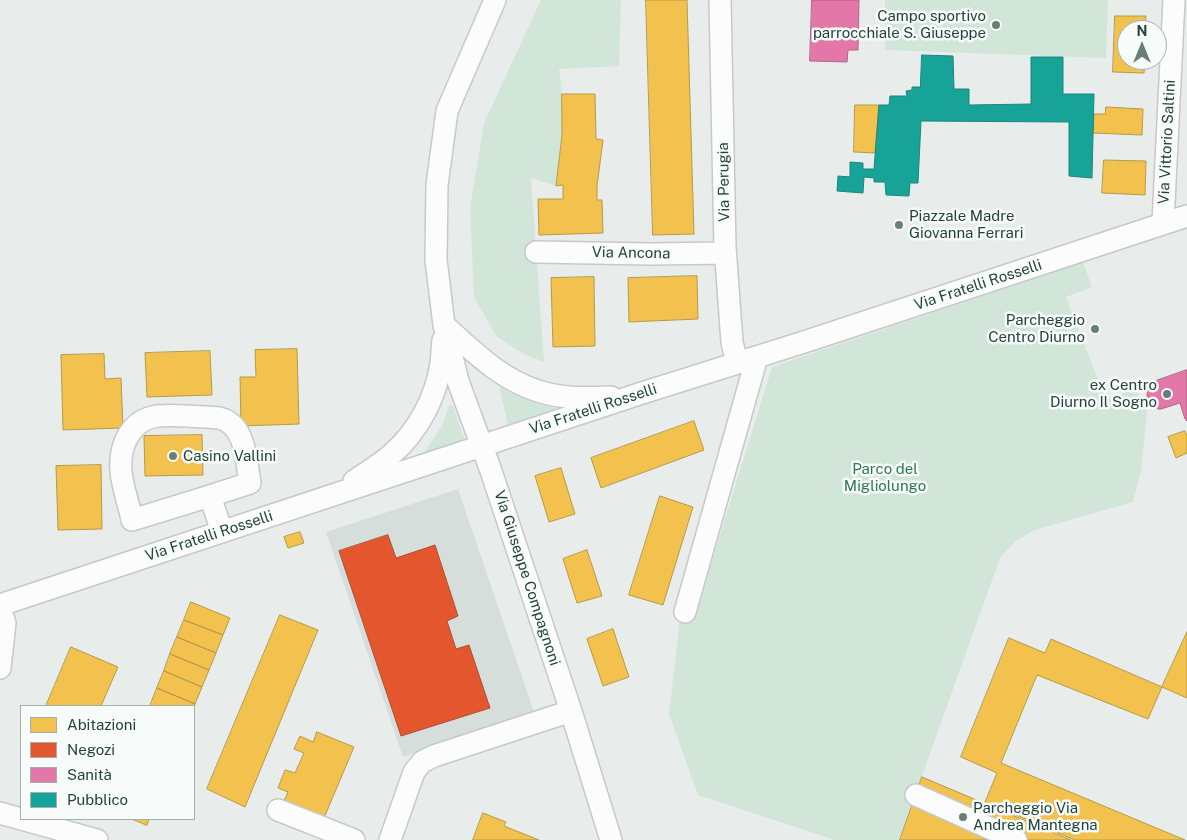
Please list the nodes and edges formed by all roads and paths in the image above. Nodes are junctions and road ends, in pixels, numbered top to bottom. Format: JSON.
{"nodes":[{"id":1,"x":495,"y":0,"type":"edge"},
{"id":2,"x":720,"y":0,"type":"edge"},
{"id":3,"x":1174,"y":0,"type":"edge"},
{"id":4,"x":1187,"y":216,"type":"edge"},
{"id":5,"x":1164,"y":223,"type":"junction"},
{"id":6,"x":536,"y":252,"type":"dead end"},
{"id":7,"x":726,"y":253,"type":"junction"},
{"id":8,"x":444,"y":325,"type":"junction"},
{"id":9,"x":757,"y":357,"type":"junction"},
{"id":10,"x":737,"y":363,"type":"junction"},
{"id":11,"x":638,"y":394,"type":"junction"},
{"id":12,"x":482,"y":446,"type":"junction"},
{"id":13,"x":210,"y":496,"type":"junction"},
{"id":14,"x":331,"y":496,"type":"junction"},
{"id":15,"x":222,"y":532,"type":"junction"},
{"id":16,"x":0,"y":606,"type":"edge"},
{"id":17,"x":685,"y":612,"type":"dead end"},
{"id":18,"x":0,"y":668,"type":"edge"},
{"id":19,"x":571,"y":711,"type":"junction"},
{"id":20,"x":916,"y":795,"type":"dead end"},
{"id":21,"x":278,"y":810,"type":"dead end"},
{"id":22,"x":0,"y":813,"type":"edge"},
{"id":23,"x":20,"y":819,"type":"edge"},
{"id":24,"x":25,"y":820,"type":"edge"},
{"id":25,"x":97,"y":840,"type":"edge"},
{"id":26,"x":354,"y":840,"type":"edge"},
{"id":27,"x":390,"y":840,"type":"edge"},
{"id":28,"x":611,"y":840,"type":"edge"},
{"id":29,"x":1016,"y":840,"type":"edge"}],
"edges":[{"from":1,"to":8,"type":"street"},
{"from":2,"to":7,"type":"street","name":"Via Perugia"},
{"from":3,"to":5,"type":"street","name":"Via Vittorio Saltini"},
{"from":4,"to":5,"type":"street","name":"Via Fratelli Rosselli"},
{"from":5,"to":9,"type":"street","name":"Via Fratelli Rosselli"},
{"from":6,"to":7,"type":"street","name":"Via Ancona"},
{"from":7,"to":10,"type":"street","name":"Via Perugia"},
{"from":8,"to":11,"type":"street"},
{"from":8,"to":12,"type":"street","name":"Via Giuseppe Compagnoni"},
{"from":8,"to":14,"type":"street"},
{"from":9,"to":10,"type":"street","name":"Via Fratelli Rosselli"},
{"from":9,"to":17,"type":"street"},
{"from":10,"to":11,"type":"street","name":"Via Fratelli Rosselli"},
{"from":11,"to":12,"type":"street","name":"Via Fratelli Rosselli"},
{"from":12,"to":14,"type":"street","name":"Via Fratelli Rosselli"},
{"from":12,"to":19,"type":"street","name":"Via Giuseppe Compagnoni"},
{"from":13,"to":13,"type":"street"},
{"from":13,"to":15,"type":"street"},
{"from":14,"to":15,"type":"street","name":"Via Fratelli Rosselli"},
{"from":15,"to":16,"type":"street","name":"Via Fratelli Rosselli"},
{"from":16,"to":18,"type":"street"},
{"from":19,"to":27,"type":"street"},
{"from":19,"to":28,"type":"street","name":"Via Giuseppe Compagnoni"},
{"from":20,"to":29,"type":"street"},
{"from":21,"to":26,"type":"street"},
{"from":22,"to":23,"type":"street"},
{"from":24,"to":25,"type":"street"}]}
